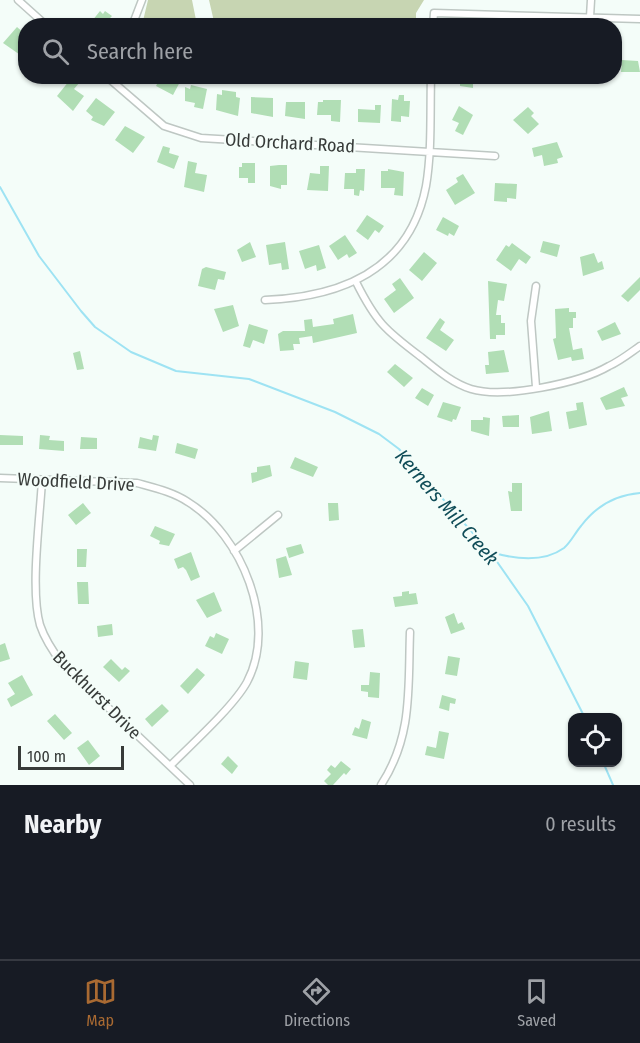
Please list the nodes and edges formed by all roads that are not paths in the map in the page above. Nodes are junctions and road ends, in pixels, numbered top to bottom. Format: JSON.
{"nodes":[{"id":1,"x":18,"y":0,"type":"edge"},
{"id":2,"x":142,"y":0,"type":"edge"},
{"id":3,"x":591,"y":0,"type":"edge"},
{"id":4,"x":590,"y":17,"type":"junction"},
{"id":5,"x":38,"y":18,"type":"edge"},
{"id":6,"x":135,"y":18,"type":"edge"},
{"id":7,"x":434,"y":18,"type":"edge"},
{"id":8,"x":607,"y":18,"type":"edge"},
{"id":9,"x":622,"y":19,"type":"edge"},
{"id":10,"x":640,"y":20,"type":"edge"},
{"id":11,"x":115,"y":84,"type":"edge"},
{"id":12,"x":431,"y":84,"type":"edge"},
{"id":13,"x":429,"y":150,"type":"junction"},
{"id":14,"x":495,"y":156,"type":"dead end"},
{"id":15,"x":356,"y":282,"type":"junction"},
{"id":16,"x":536,"y":286,"type":"dead end"},
{"id":17,"x":265,"y":300,"type":"dead end"},
{"id":18,"x":640,"y":346,"type":"edge"},
{"id":19,"x":536,"y":387,"type":"junction"},
{"id":20,"x":0,"y":478,"type":"edge"},
{"id":21,"x":42,"y":480,"type":"junction"},
{"id":22,"x":278,"y":515,"type":"dead end"},
{"id":23,"x":234,"y":551,"type":"junction"},
{"id":24,"x":410,"y":632,"type":"dead end"},
{"id":25,"x":170,"y":766,"type":"junction"},
{"id":26,"x":190,"y":785,"type":"edge"},
{"id":27,"x":381,"y":785,"type":"edge"}],
"edges":[{"from":1,"to":5,"type":"street"},
{"from":2,"to":6,"type":"street"},
{"from":3,"to":4,"type":"street"},
{"from":4,"to":7,"type":"street"},
{"from":4,"to":8,"type":"street"},
{"from":9,"to":10,"type":"street"},
{"from":11,"to":13,"type":"street","name":"Old Orchard Road"},
{"from":12,"to":13,"type":"street"},
{"from":13,"to":14,"type":"street","name":"Old Orchard Road"},
{"from":13,"to":15,"type":"street"},
{"from":15,"to":17,"type":"street"},
{"from":15,"to":19,"type":"street"},
{"from":16,"to":19,"type":"street"},
{"from":18,"to":19,"type":"street"},
{"from":20,"to":21,"type":"street","name":"Woodfield Drive"},
{"from":21,"to":23,"type":"street","name":"Woodfield Drive"},
{"from":21,"to":25,"type":"street","name":"Buckhurst Drive"},
{"from":22,"to":23,"type":"street"},
{"from":23,"to":25,"type":"street","name":"Woodfield Drive"},
{"from":24,"to":27,"type":"street"},
{"from":25,"to":26,"type":"street","name":"Buckhurst Drive"}]}
